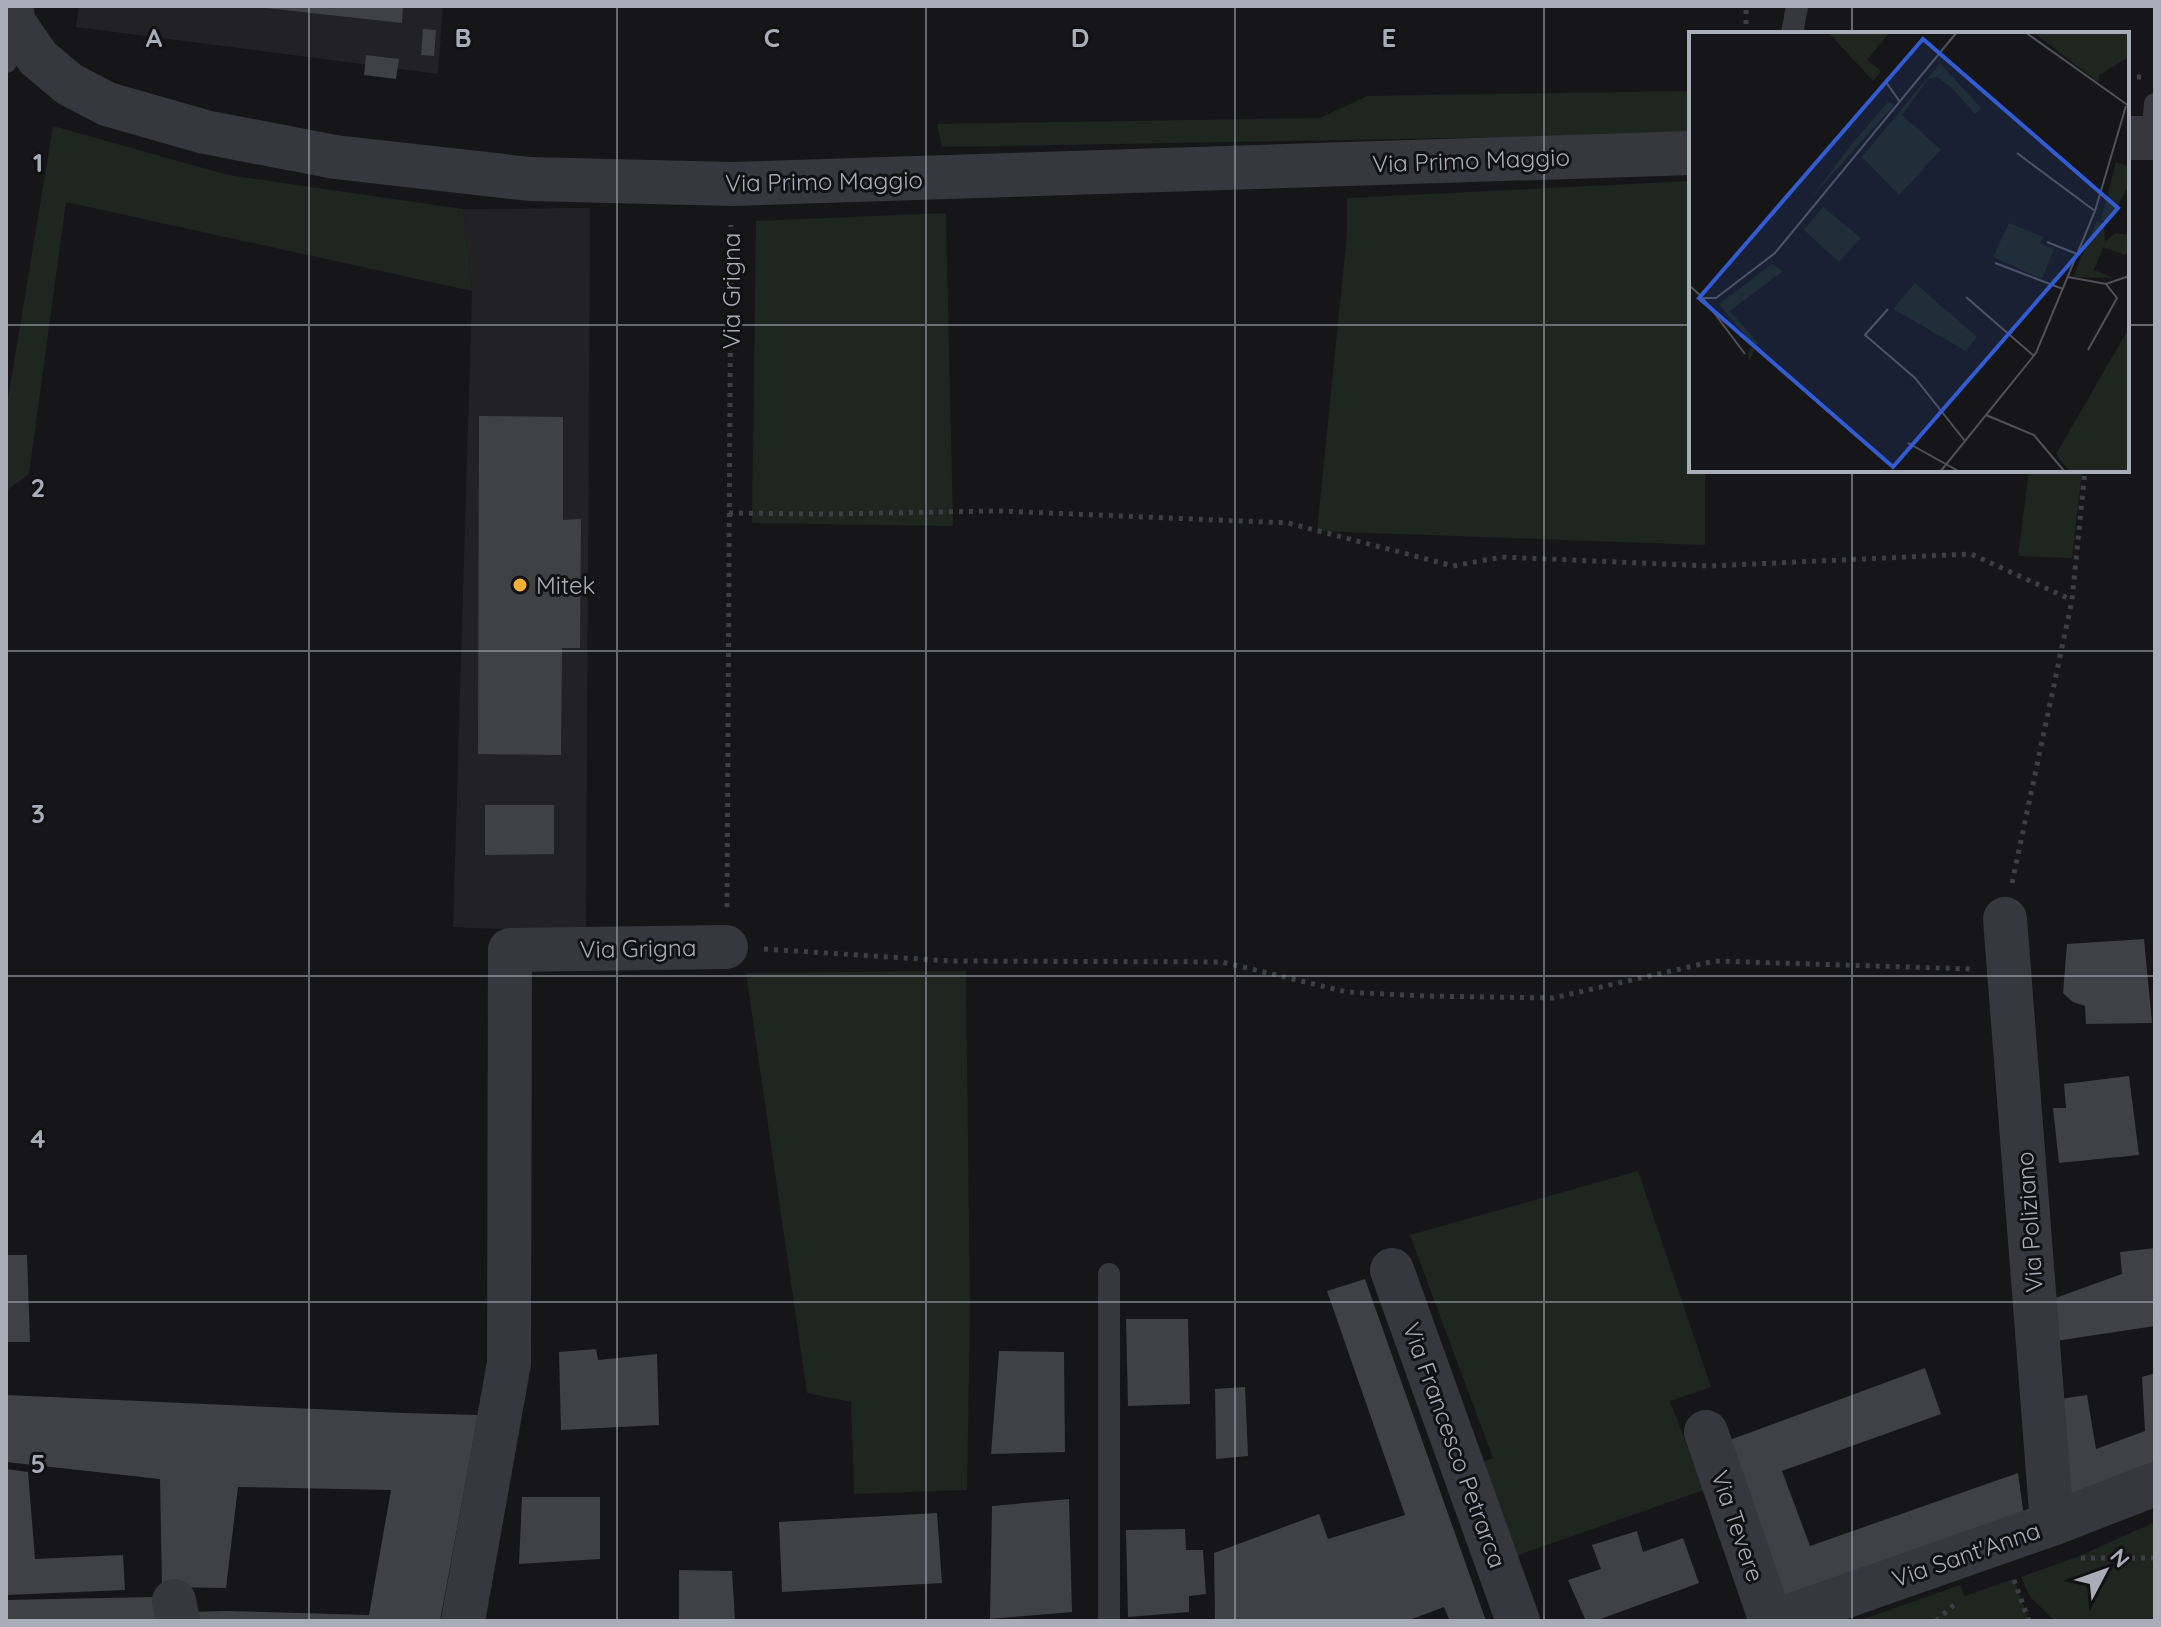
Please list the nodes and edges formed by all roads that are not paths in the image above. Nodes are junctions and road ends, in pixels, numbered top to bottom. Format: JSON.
{"nodes":[{"id":1,"x":1797,"y":6,"type":"edge"},
{"id":2,"x":10,"y":30,"type":"edge"},
{"id":3,"x":1792,"y":32,"type":"edge"},
{"id":4,"x":1689,"y":153,"type":"edge"},
{"id":5,"x":2005,"y":919,"type":"road end"},
{"id":6,"x":726,"y":947,"type":"road end"},
{"id":7,"x":1392,"y":1270,"type":"dead end"},
{"id":8,"x":1109,"y":1274,"type":"dead end"},
{"id":9,"x":1706,"y":1432,"type":"dead end"},
{"id":10,"x":2155,"y":1484,"type":"edge"},
{"id":11,"x":2065,"y":1541,"type":"junction"},
{"id":12,"x":463,"y":1621,"type":"edge"},
{"id":13,"x":1109,"y":1621,"type":"edge"},
{"id":14,"x":1518,"y":1621,"type":"edge"},
{"id":15,"x":1773,"y":1621,"type":"edge"}],
"edges":[{"from":1,"to":3,"type":"lane"},
{"from":2,"to":4,"type":"street","name":"Via Primo Maggio"},
{"from":5,"to":11,"type":"street","name":"Via Poliziano"},
{"from":6,"to":12,"type":"street","name":"Via Grigna"},
{"from":7,"to":14,"type":"street","name":"Via Francesco Petrarca"},
{"from":8,"to":13,"type":"lane"},
{"from":9,"to":15,"type":"street","name":"Via Tevere"},
{"from":10,"to":11,"type":"street","name":"Via Sant'Anna"},
{"from":11,"to":15,"type":"street","name":"Via Sant'Anna"}]}
